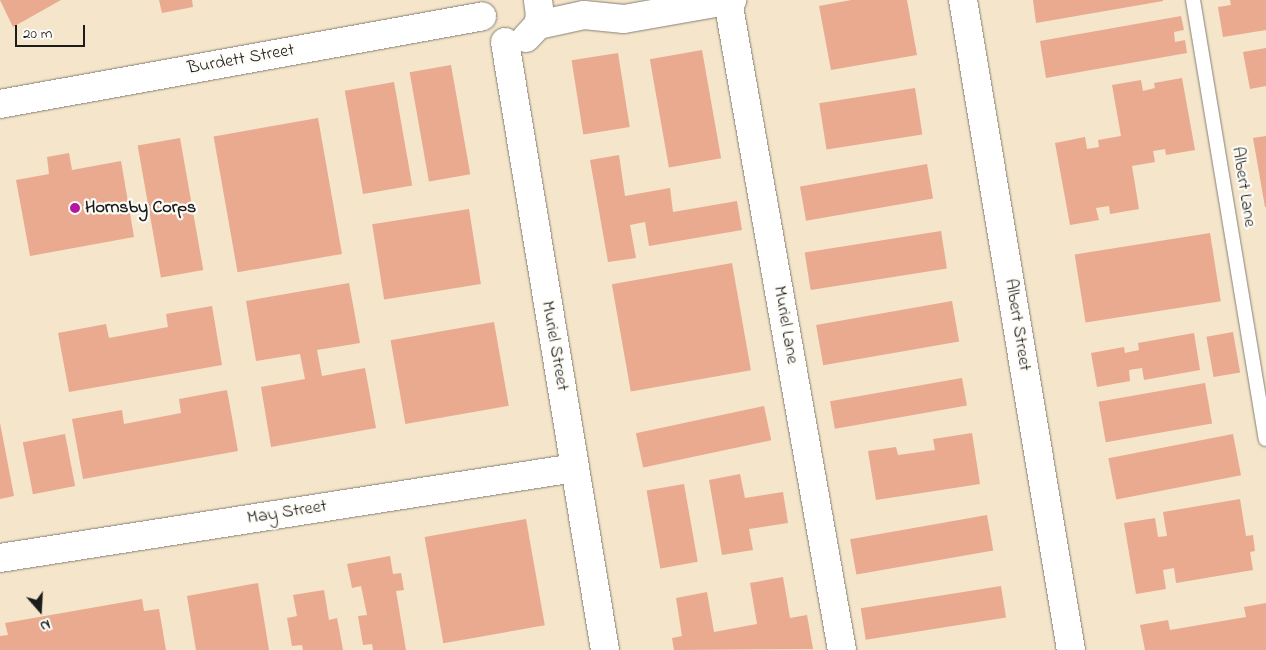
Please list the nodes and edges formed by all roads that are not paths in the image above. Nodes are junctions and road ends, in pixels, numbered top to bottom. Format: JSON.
{"nodes":[{"id":1,"x":730,"y":0,"type":"edge"},
{"id":2,"x":963,"y":0,"type":"edge"},
{"id":3,"x":1193,"y":0,"type":"edge"},
{"id":4,"x":539,"y":6,"type":"edge"},
{"id":5,"x":484,"y":8,"type":"edge"},
{"id":6,"x":505,"y":42,"type":"junction"},
{"id":7,"x":0,"y":104,"type":"edge"},
{"id":8,"x":1266,"y":439,"type":"edge"},
{"id":9,"x":575,"y":468,"type":"junction"},
{"id":10,"x":0,"y":558,"type":"edge"},
{"id":11,"x":605,"y":650,"type":"edge"},
{"id":12,"x":842,"y":650,"type":"edge"},
{"id":13,"x":1071,"y":650,"type":"edge"}],
"edges":[{"from":1,"to":4,"type":"street"},
{"from":1,"to":12,"type":"street","name":"Muriel Lane"},
{"from":2,"to":13,"type":"street","name":"Albert Street"},
{"from":3,"to":8,"type":"lane","name":"Albert Lane"},
{"from":4,"to":6,"type":"street"},
{"from":5,"to":6,"type":"street"},
{"from":5,"to":7,"type":"street","name":"Burdett Street"},
{"from":6,"to":9,"type":"street","name":"Muriel Street"},
{"from":9,"to":10,"type":"street","name":"May Street"},
{"from":9,"to":11,"type":"street","name":"Muriel Street"}]}
